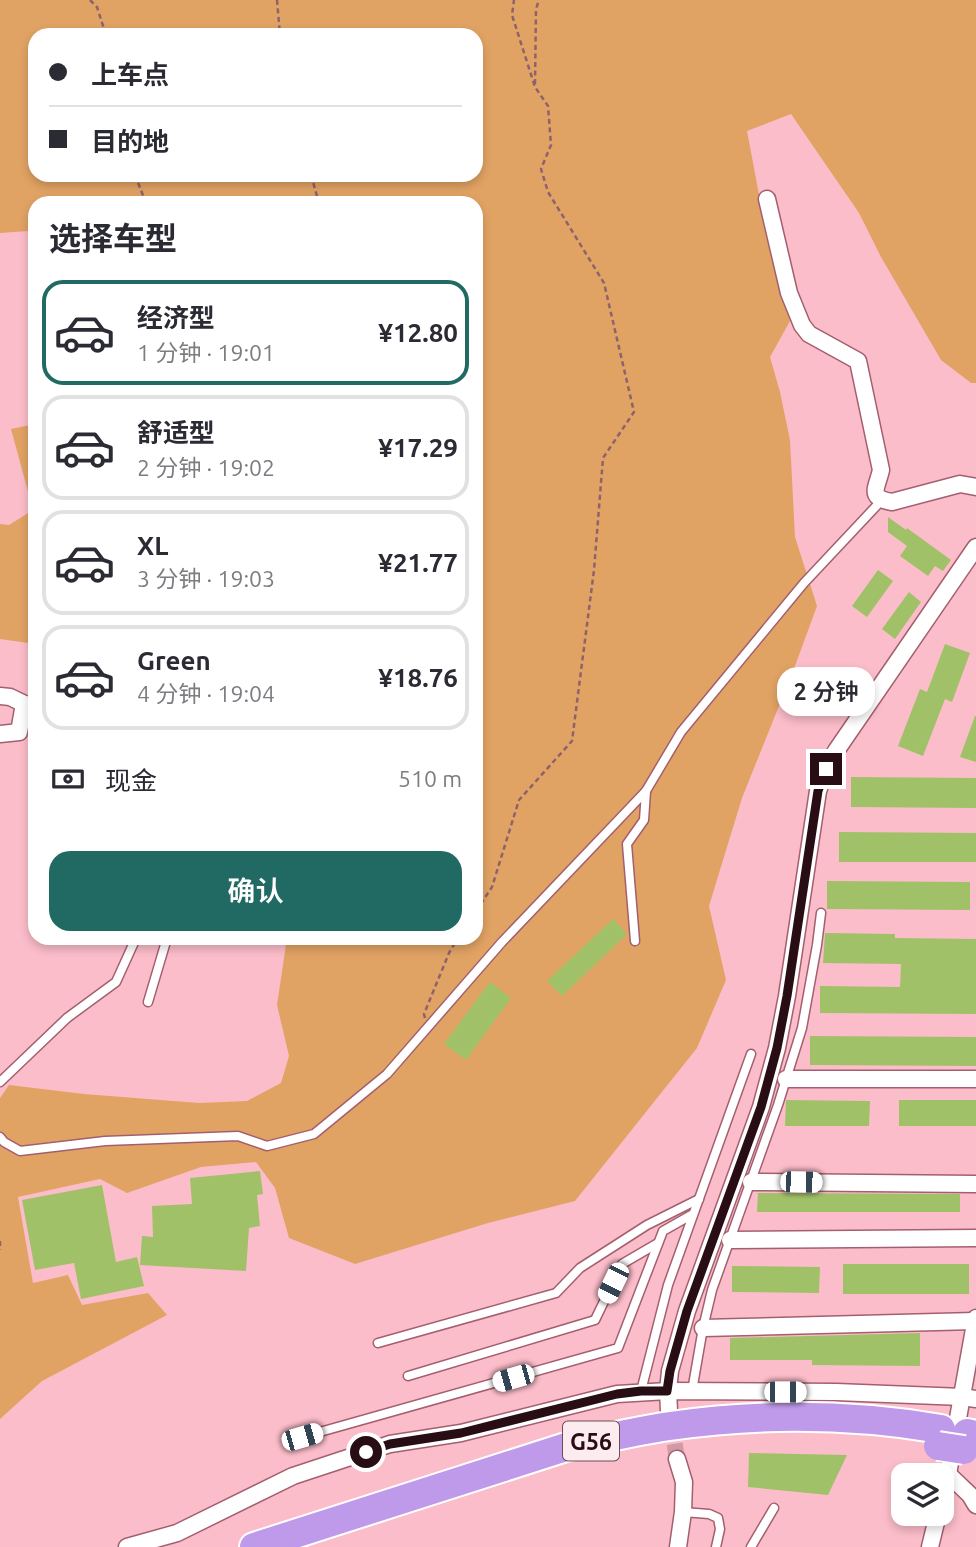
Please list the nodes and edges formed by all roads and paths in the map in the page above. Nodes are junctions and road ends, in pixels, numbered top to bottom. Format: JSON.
{"nodes":[{"id":1,"x":90,"y":0,"type":"edge"},
{"id":2,"x":278,"y":0,"type":"edge"},
{"id":3,"x":514,"y":0,"type":"edge"},
{"id":4,"x":539,"y":0,"type":"edge"},
{"id":5,"x":104,"y":28,"type":"edge"},
{"id":6,"x":280,"y":28,"type":"edge"},
{"id":7,"x":535,"y":87,"type":"junction"},
{"id":8,"x":767,"y":199,"type":"dead end"},
{"id":9,"x":975,"y":488,"type":"edge"},
{"id":10,"x":881,"y":501,"type":"junction"},
{"id":11,"x":976,"y":547,"type":"edge"},
{"id":12,"x":0,"y":696,"type":"edge"},
{"id":13,"x":28,"y":706,"type":"edge"},
{"id":14,"x":28,"y":709,"type":"edge"},
{"id":15,"x":0,"y":734,"type":"edge"},
{"id":16,"x":646,"y":792,"type":"junction"},
{"id":17,"x":483,"y":900,"type":"edge"},
{"id":18,"x":821,"y":913,"type":"dead end"},
{"id":19,"x":635,"y":941,"type":"dead end"},
{"id":20,"x":133,"y":945,"type":"edge"},
{"id":21,"x":165,"y":945,"type":"edge"},
{"id":22,"x":454,"y":945,"type":"edge"},
{"id":23,"x":148,"y":1002,"type":"dead end"},
{"id":24,"x":427,"y":1028,"type":"junction"},
{"id":25,"x":751,"y":1054,"type":"dead end"},
{"id":26,"x":786,"y":1079,"type":"junction"},
{"id":27,"x":976,"y":1079,"type":"edge"},
{"id":28,"x":0,"y":1082,"type":"edge"},
{"id":29,"x":0,"y":1137,"type":"edge"},
{"id":30,"x":751,"y":1182,"type":"junction"},
{"id":31,"x":976,"y":1184,"type":"edge"},
{"id":32,"x":699,"y":1199,"type":"junction"},
{"id":33,"x":693,"y":1214,"type":"junction"},
{"id":34,"x":976,"y":1238,"type":"edge"},
{"id":35,"x":730,"y":1240,"type":"junction"},
{"id":36,"x":0,"y":1241,"type":"edge"},
{"id":37,"x":658,"y":1243,"type":"junction"},
{"id":38,"x":0,"y":1250,"type":"edge"},
{"id":39,"x":976,"y":1320,"type":"edge"},
{"id":40,"x":703,"y":1328,"type":"junction"},
{"id":41,"x":378,"y":1343,"type":"dead end"},
{"id":42,"x":408,"y":1376,"type":"dead end"},
{"id":43,"x":641,"y":1391,"type":"junction"},
{"id":44,"x":667,"y":1391,"type":"junction"},
{"id":45,"x":692,"y":1391,"type":"junction"},
{"id":46,"x":969,"y":1398,"type":"edge"},
{"id":47,"x":669,"y":1411,"type":"tunnel mouth"},
{"id":48,"x":302,"y":1437,"type":"dead end"},
{"id":49,"x":960,"y":1441,"type":"edge"},
{"id":50,"x":677,"y":1459,"type":"tunnel mouth"},
{"id":51,"x":951,"y":1463,"type":"edge"},
{"id":52,"x":954,"y":1480,"type":"edge"},
{"id":53,"x":976,"y":1504,"type":"edge"},
{"id":54,"x":774,"y":1508,"type":"dead end"},
{"id":55,"x":684,"y":1512,"type":"junction"},
{"id":56,"x":935,"y":1526,"type":"edge"},
{"id":57,"x":127,"y":1547,"type":"edge"},
{"id":58,"x":254,"y":1547,"type":"edge"},
{"id":59,"x":310,"y":1547,"type":"edge"},
{"id":60,"x":678,"y":1547,"type":"edge"},
{"id":61,"x":716,"y":1547,"type":"edge"},
{"id":62,"x":751,"y":1547,"type":"edge"},
{"id":63,"x":930,"y":1547,"type":"edge"}],
"edges":[{"from":1,"to":5,"type":"path"},
{"from":2,"to":6,"type":"path"},
{"from":3,"to":7,"type":"path"},
{"from":4,"to":7,"type":"path"},
{"from":7,"to":17,"type":"path"},
{"from":8,"to":10,"type":"street"},
{"from":9,"to":10,"type":"street"},
{"from":10,"to":16,"type":"lane"},
{"from":11,"to":44,"type":"street"},
{"from":12,"to":13,"type":"street"},
{"from":14,"to":15,"type":"street"},
{"from":16,"to":19,"type":"lane"},
{"from":16,"to":24,"type":"lane"},
{"from":18,"to":26,"type":"lane"},
{"from":20,"to":28,"type":"lane"},
{"from":21,"to":23,"type":"lane"},
{"from":22,"to":24,"type":"path"},
{"from":24,"to":29,"type":"lane"},
{"from":25,"to":32,"type":"lane"},
{"from":26,"to":27,"type":"street"},
{"from":26,"to":30,"type":"lane"},
{"from":30,"to":31,"type":"street"},
{"from":30,"to":35,"type":"lane"},
{"from":32,"to":33,"type":"lane"},
{"from":32,"to":41,"type":"lane"},
{"from":33,"to":37,"type":"lane"},
{"from":33,"to":43,"type":"lane"},
{"from":34,"to":35,"type":"street"},
{"from":35,"to":40,"type":"lane"},
{"from":36,"to":38,"type":"path"},
{"from":37,"to":42,"type":"lane"},
{"from":37,"to":48,"type":"lane"},
{"from":39,"to":40,"type":"street"},
{"from":39,"to":46,"type":"street"},
{"from":40,"to":45,"type":"lane"},
{"from":43,"to":44,"type":"street"},
{"from":43,"to":57,"type":"street"},
{"from":44,"to":45,"type":"street"},
{"from":44,"to":47,"type":"street"},
{"from":45,"to":46,"type":"street"},
{"from":46,"to":51,"type":"street"},
{"from":49,"to":58,"type":"highway","number":"G56"},
{"from":49,"to":59,"type":"highway","number":"G56"},
{"from":50,"to":55,"type":"street"},
{"from":52,"to":53,"type":"street"},
{"from":54,"to":62,"type":"lane"},
{"from":55,"to":60,"type":"street"},
{"from":55,"to":61,"type":"lane"},
{"from":56,"to":63,"type":"street"}]}
